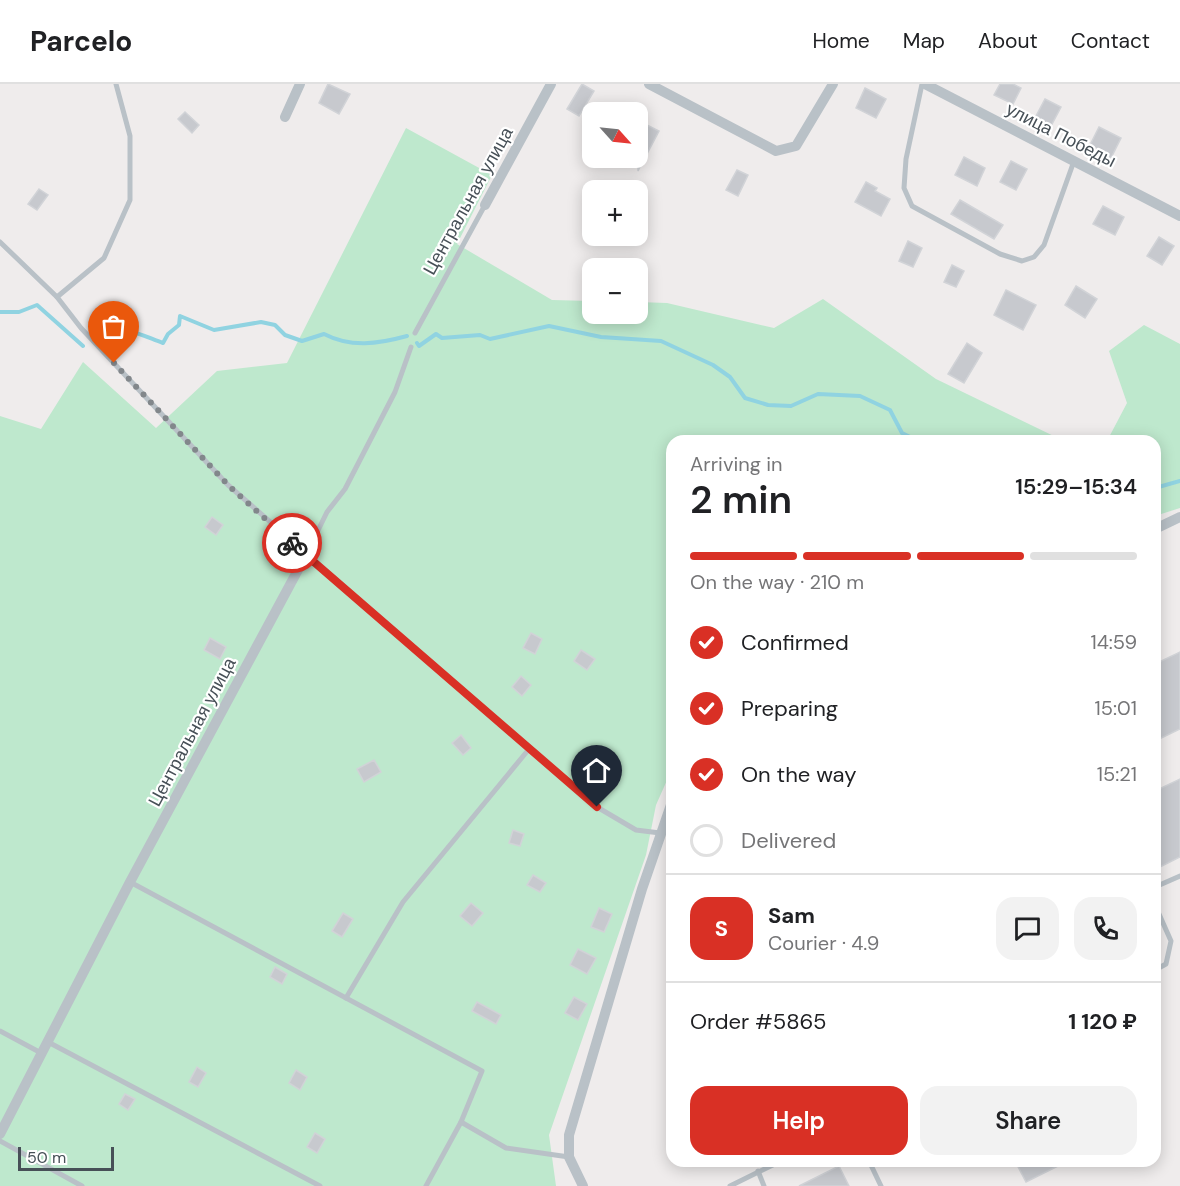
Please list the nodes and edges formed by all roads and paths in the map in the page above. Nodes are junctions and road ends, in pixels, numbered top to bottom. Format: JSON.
{"nodes":[{"id":1,"x":116,"y":84,"type":"edge"},
{"id":2,"x":300,"y":84,"type":"edge"},
{"id":3,"x":551,"y":84,"type":"edge"},
{"id":4,"x":649,"y":84,"type":"edge"},
{"id":5,"x":833,"y":84,"type":"edge"},
{"id":6,"x":924,"y":84,"type":"edge"},
{"id":7,"x":285,"y":117,"type":"dead end"},
{"id":8,"x":1074,"y":161,"type":"junction"},
{"id":9,"x":485,"y":205,"type":"joint"},
{"id":10,"x":1180,"y":216,"type":"edge"},
{"id":11,"x":0,"y":242,"type":"edge"},
{"id":12,"x":57,"y":297,"type":"junction"},
{"id":13,"x":415,"y":333,"type":"dead end"},
{"id":14,"x":411,"y":347,"type":"dead end"},
{"id":15,"x":1180,"y":517,"type":"edge"},
{"id":16,"x":1161,"y":526,"type":"edge"},
{"id":17,"x":306,"y":555,"type":"junction"},
{"id":18,"x":529,"y":749,"type":"junction"},
{"id":19,"x":666,"y":818,"type":"edge"},
{"id":20,"x":660,"y":833,"type":"junction"},
{"id":21,"x":1180,"y":876,"type":"edge"},
{"id":22,"x":130,"y":882,"type":"junction"},
{"id":23,"x":1161,"y":884,"type":"edge"},
{"id":24,"x":1161,"y":918,"type":"edge"},
{"id":25,"x":1161,"y":967,"type":"edge"},
{"id":26,"x":346,"y":998,"type":"junction"},
{"id":27,"x":0,"y":1031,"type":"edge"},
{"id":28,"x":48,"y":1042,"type":"junction"},
{"id":29,"x":43,"y":1054,"type":"junction"},
{"id":30,"x":462,"y":1122,"type":"junction"},
{"id":31,"x":0,"y":1134,"type":"edge"},
{"id":32,"x":0,"y":1141,"type":"edge"},
{"id":33,"x":568,"y":1157,"type":"junction"},
{"id":34,"x":767,"y":1167,"type":"edge"},
{"id":35,"x":872,"y":1167,"type":"edge"},
{"id":36,"x":758,"y":1171,"type":"junction"},
{"id":37,"x":82,"y":1186,"type":"edge"},
{"id":38,"x":320,"y":1186,"type":"edge"},
{"id":39,"x":426,"y":1186,"type":"edge"},
{"id":40,"x":582,"y":1186,"type":"edge"},
{"id":41,"x":730,"y":1186,"type":"edge"},
{"id":42,"x":764,"y":1186,"type":"edge"},
{"id":43,"x":881,"y":1186,"type":"edge"}],
"edges":[{"from":1,"to":12,"type":"lane"},
{"from":2,"to":7,"type":"street"},
{"from":3,"to":9,"type":"street","name":"Центральная улица"},
{"from":4,"to":5,"type":"street"},
{"from":6,"to":8,"type":"street","name":"улица Победы"},
{"from":6,"to":8,"type":"lane"},
{"from":8,"to":10,"type":"street","name":"улица Победы"},
{"from":9,"to":13,"type":"lane","name":"Центральная улица"},
{"from":11,"to":12,"type":"lane"},
{"from":12,"to":17,"type":"lane"},
{"from":14,"to":17,"type":"lane","name":"Центральная улица"},
{"from":15,"to":16,"type":"street"},
{"from":17,"to":18,"type":"lane"},
{"from":17,"to":22,"type":"street","name":"Центральная улица"},
{"from":18,"to":20,"type":"lane"},
{"from":18,"to":26,"type":"lane"},
{"from":19,"to":20,"type":"street"},
{"from":20,"to":33,"type":"street"},
{"from":21,"to":23,"type":"lane"},
{"from":22,"to":26,"type":"lane"},
{"from":22,"to":28,"type":"street","name":"Центральная улица"},
{"from":24,"to":25,"type":"lane"},
{"from":26,"to":30,"type":"lane"},
{"from":27,"to":29,"type":"lane"},
{"from":28,"to":29,"type":"street","name":"Центральная улица"},
{"from":28,"to":38,"type":"lane"},
{"from":29,"to":31,"type":"street","name":"Центральная улица"},
{"from":30,"to":33,"type":"lane"},
{"from":30,"to":39,"type":"lane"},
{"from":32,"to":37,"type":"lane"},
{"from":33,"to":40,"type":"street"},
{"from":34,"to":36,"type":"lane"},
{"from":35,"to":43,"type":"lane"},
{"from":36,"to":41,"type":"lane"},
{"from":36,"to":42,"type":"lane"}]}
